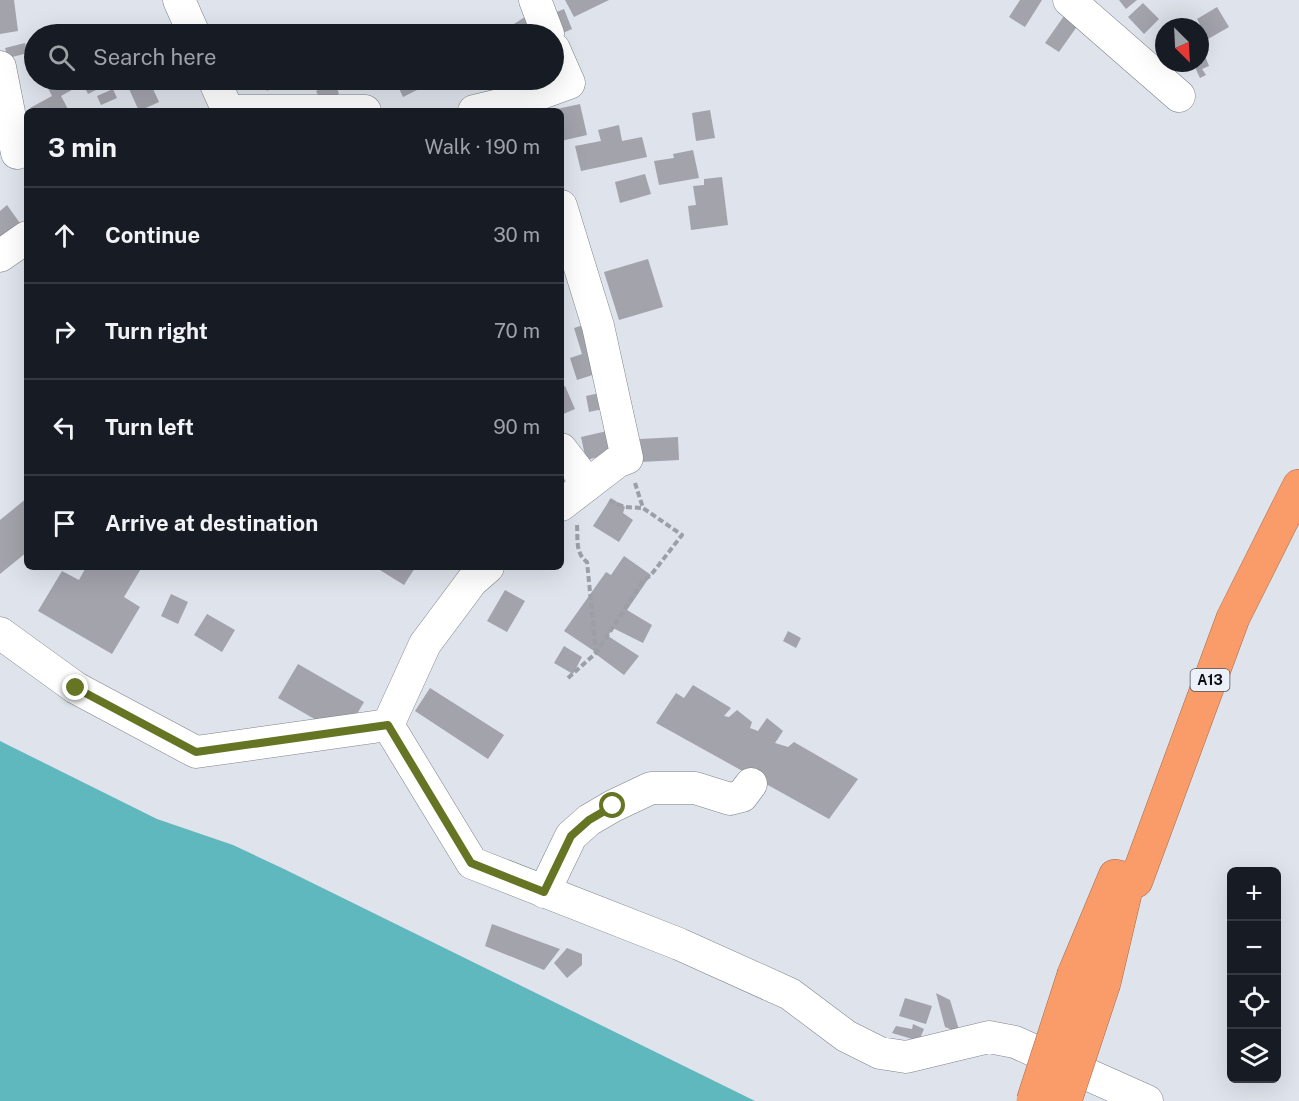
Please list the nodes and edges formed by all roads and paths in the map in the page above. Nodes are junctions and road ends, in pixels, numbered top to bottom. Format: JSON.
{"nodes":[{"id":1,"x":179,"y":0,"type":"edge"},
{"id":2,"x":535,"y":0,"type":"edge"},
{"id":3,"x":1069,"y":0,"type":"edge"},
{"id":4,"x":190,"y":24,"type":"edge"},
{"id":5,"x":544,"y":24,"type":"edge"},
{"id":6,"x":0,"y":67,"type":"edge"},
{"id":7,"x":564,"y":73,"type":"edge"},
{"id":8,"x":564,"y":85,"type":"edge"},
{"id":9,"x":219,"y":90,"type":"edge"},
{"id":10,"x":556,"y":90,"type":"edge"},
{"id":11,"x":1179,"y":96,"type":"dead end"},
{"id":12,"x":531,"y":104,"type":"edge"},
{"id":13,"x":228,"y":108,"type":"edge"},
{"id":14,"x":498,"y":108,"type":"edge"},
{"id":15,"x":15,"y":156,"type":"edge"},
{"id":16,"x":564,"y":217,"type":"edge"},
{"id":17,"x":24,"y":239,"type":"edge"},
{"id":18,"x":0,"y":256,"type":"edge"},
{"id":19,"x":564,"y":453,"type":"edge"},
{"id":20,"x":627,"y":458,"type":"junction"},
{"id":21,"x":1299,"y":486,"type":"edge"},
{"id":22,"x":597,"y":492,"type":"junction"},
{"id":23,"x":643,"y":508,"type":"junction"},
{"id":24,"x":569,"y":512,"type":"edge"},
{"id":25,"x":485,"y":570,"type":"edge"},
{"id":26,"x":0,"y":633,"type":"edge"},
{"id":27,"x":596,"y":653,"type":"junction"},
{"id":28,"x":568,"y":678,"type":"dead end"},
{"id":29,"x":388,"y":725,"type":"junction"},
{"id":30,"x":751,"y":784,"type":"dead end"},
{"id":31,"x":544,"y":892,"type":"junction"},
{"id":32,"x":1089,"y":979,"type":"junction"},
{"id":33,"x":1033,"y":1101,"type":"edge"},
{"id":34,"x":1065,"y":1101,"type":"edge"},
{"id":35,"x":1147,"y":1101,"type":"edge"}],
"edges":[{"from":1,"to":4,"type":"street"},
{"from":2,"to":5,"type":"street"},
{"from":3,"to":11,"type":"street"},
{"from":6,"to":15,"type":"street"},
{"from":7,"to":8,"type":"street"},
{"from":9,"to":13,"type":"street"},
{"from":10,"to":12,"type":"street"},
{"from":12,"to":14,"type":"street"},
{"from":16,"to":20,"type":"street"},
{"from":17,"to":18,"type":"street"},
{"from":19,"to":22,"type":"street"},
{"from":20,"to":22,"type":"street"},
{"from":20,"to":23,"type":"path"},
{"from":21,"to":32,"type":"highway","number":"A13"},
{"from":22,"to":23,"type":"path"},
{"from":22,"to":24,"type":"street"},
{"from":23,"to":27,"type":"path"},
{"from":24,"to":27,"type":"path"},
{"from":25,"to":29,"type":"street"},
{"from":26,"to":29,"type":"street"},
{"from":27,"to":28,"type":"path"},
{"from":29,"to":31,"type":"street"},
{"from":30,"to":31,"type":"street"},
{"from":31,"to":35,"type":"street"},
{"from":32,"to":33,"type":"highway","number":"A13","bridge":true},
{"from":32,"to":34,"type":"highway","number":"A13","bridge":true}]}
